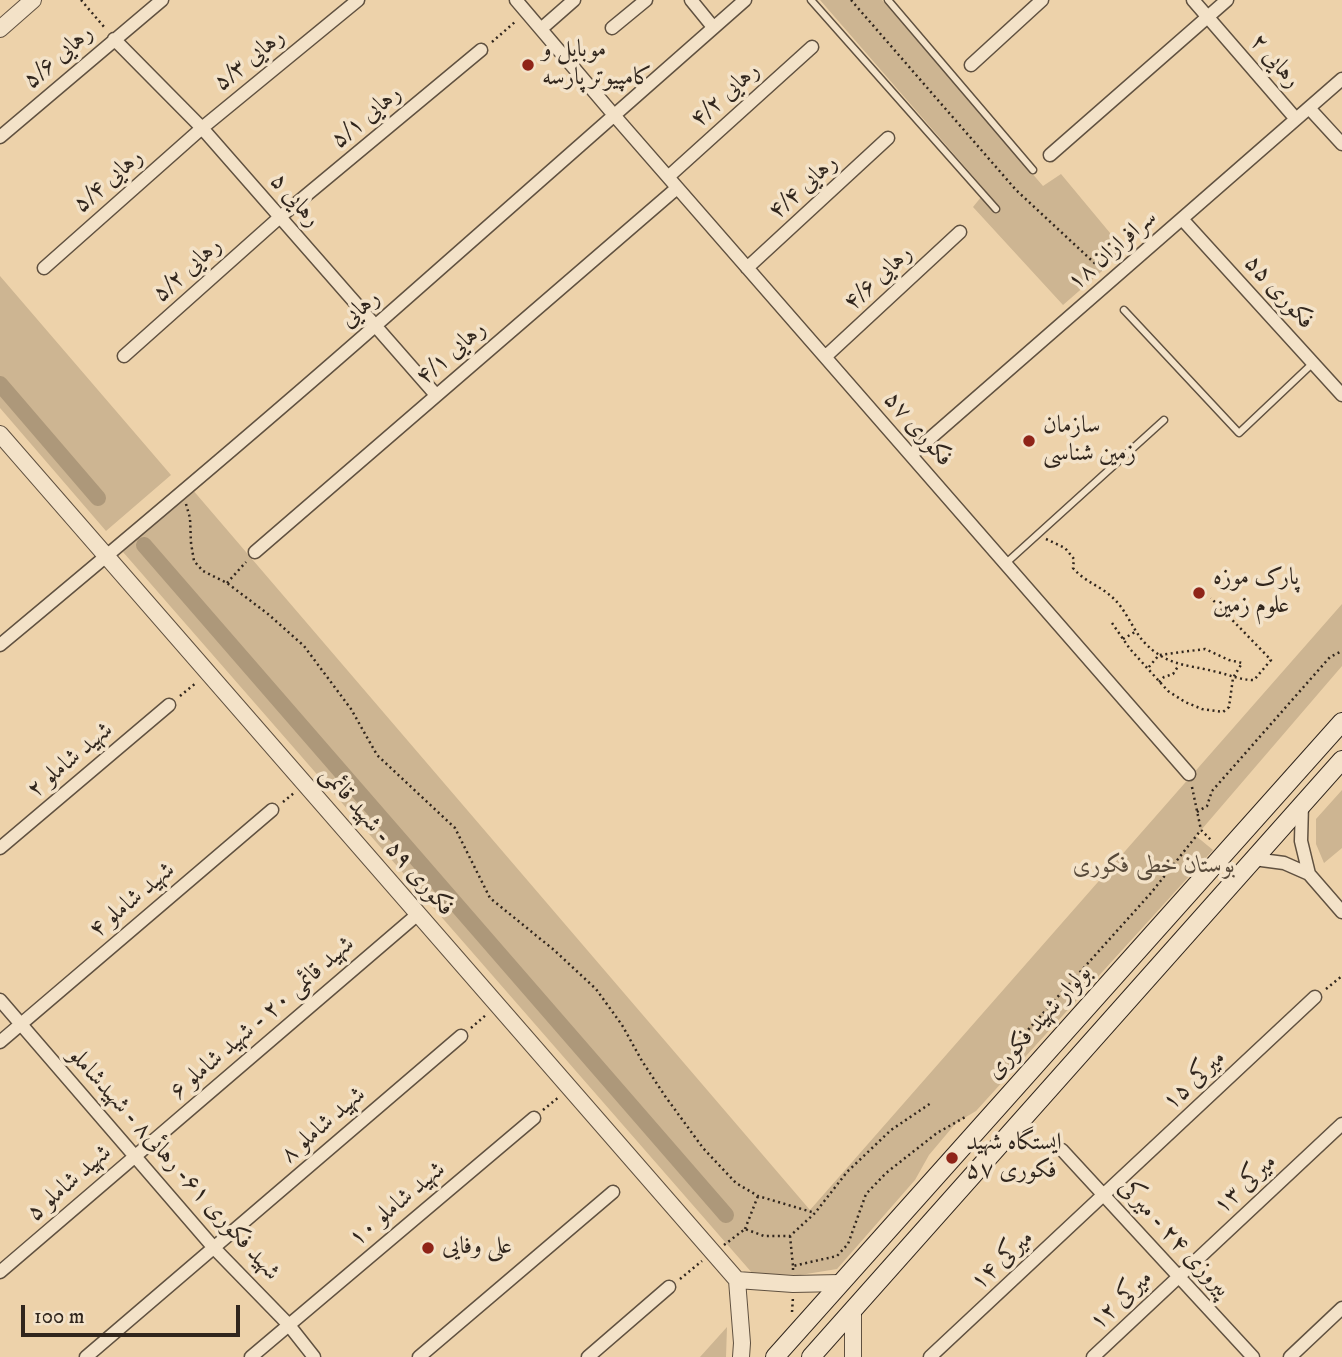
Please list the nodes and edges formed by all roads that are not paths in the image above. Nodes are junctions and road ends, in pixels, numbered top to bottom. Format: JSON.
{"nodes":[{"id":1,"x":33,"y":0,"type":"edge"},
{"id":2,"x":162,"y":0,"type":"edge"},
{"id":3,"x":358,"y":0,"type":"edge"},
{"id":4,"x":516,"y":0,"type":"edge"},
{"id":5,"x":574,"y":0,"type":"edge"},
{"id":6,"x":646,"y":0,"type":"edge"},
{"id":7,"x":691,"y":0,"type":"edge"},
{"id":8,"x":745,"y":0,"type":"edge"},
{"id":9,"x":811,"y":0,"type":"edge"},
{"id":10,"x":888,"y":0,"type":"edge"},
{"id":11,"x":1042,"y":0,"type":"edge"},
{"id":12,"x":1193,"y":0,"type":"edge"},
{"id":13,"x":1227,"y":0,"type":"edge"},
{"id":14,"x":1208,"y":17,"type":"junction"},
{"id":15,"x":713,"y":27,"type":"junction"},
{"id":16,"x":612,"y":28,"type":"dead end"},
{"id":17,"x":0,"y":29,"type":"edge"},
{"id":18,"x":541,"y":29,"type":"junction"},
{"id":19,"x":114,"y":38,"type":"junction"},
{"id":20,"x":812,"y":47,"type":"dead end"},
{"id":21,"x":481,"y":50,"type":"road end"},
{"id":22,"x":971,"y":65,"type":"dead end"},
{"id":23,"x":1342,"y":79,"type":"edge"},
{"id":24,"x":1308,"y":108,"type":"junction"},
{"id":25,"x":613,"y":114,"type":"junction"},
{"id":26,"x":1296,"y":119,"type":"junction"},
{"id":27,"x":202,"y":128,"type":"junction"},
{"id":28,"x":0,"y":137,"type":"edge"},
{"id":29,"x":888,"y":138,"type":"dead end"},
{"id":30,"x":1342,"y":144,"type":"edge"},
{"id":31,"x":1051,"y":155,"type":"dead end"},
{"id":32,"x":1033,"y":170,"type":"dead end"},
{"id":33,"x":668,"y":177,"type":"junction"},
{"id":34,"x":677,"y":188,"type":"junction"},
{"id":35,"x":996,"y":209,"type":"dead end"},
{"id":36,"x":280,"y":217,"type":"junction"},
{"id":37,"x":1182,"y":219,"type":"junction"},
{"id":38,"x":960,"y":232,"type":"dead end"},
{"id":39,"x":44,"y":268,"type":"dead end"},
{"id":40,"x":747,"y":268,"type":"junction"},
{"id":41,"x":1124,"y":310,"type":"dead end"},
{"id":42,"x":376,"y":326,"type":"junction"},
{"id":43,"x":124,"y":356,"type":"dead end"},
{"id":44,"x":825,"y":357,"type":"junction"},
{"id":45,"x":1313,"y":363,"type":"junction"},
{"id":46,"x":1342,"y":395,"type":"edge"},
{"id":47,"x":436,"y":396,"type":"junction"},
{"id":48,"x":1164,"y":420,"type":"dead end"},
{"id":49,"x":0,"y":434,"type":"edge"},
{"id":50,"x":911,"y":455,"type":"junction"},
{"id":51,"x":255,"y":552,"type":"road end"},
{"id":52,"x":107,"y":556,"type":"junction"},
{"id":53,"x":1006,"y":564,"type":"junction"},
{"id":54,"x":0,"y":645,"type":"edge"},
{"id":55,"x":169,"y":705,"type":"road end"},
{"id":56,"x":1342,"y":722,"type":"edge"},
{"id":57,"x":1342,"y":760,"type":"edge"},
{"id":58,"x":1189,"y":774,"type":"road end"},
{"id":59,"x":1302,"y":804,"type":"junction"},
{"id":60,"x":272,"y":810,"type":"road end"},
{"id":61,"x":0,"y":848,"type":"edge"},
{"id":62,"x":1254,"y":859,"type":"junction"},
{"id":63,"x":1308,"y":874,"type":"junction"},
{"id":64,"x":1342,"y":912,"type":"edge"},
{"id":65,"x":418,"y":914,"type":"junction"},
{"id":66,"x":1315,"y":997,"type":"road end"},
{"id":67,"x":0,"y":1000,"type":"edge"},
{"id":68,"x":20,"y":1024,"type":"junction"},
{"id":69,"x":461,"y":1036,"type":"road end"},
{"id":70,"x":0,"y":1042,"type":"edge"},
{"id":71,"x":534,"y":1118,"type":"road end"},
{"id":72,"x":1342,"y":1124,"type":"edge"},
{"id":73,"x":1062,"y":1150,"type":"dead end"},
{"id":74,"x":134,"y":1157,"type":"junction"},
{"id":75,"x":613,"y":1192,"type":"dead end"},
{"id":76,"x":1104,"y":1195,"type":"junction"},
{"id":77,"x":214,"y":1248,"type":"junction"},
{"id":78,"x":0,"y":1272,"type":"edge"},
{"id":79,"x":1179,"y":1277,"type":"junction"},
{"id":80,"x":737,"y":1280,"type":"junction"},
{"id":81,"x":840,"y":1283,"type":"junction"},
{"id":82,"x":669,"y":1287,"type":"road end"},
{"id":83,"x":1342,"y":1308,"type":"edge"},
{"id":84,"x":853,"y":1311,"type":"junction"},
{"id":85,"x":288,"y":1324,"type":"junction"},
{"id":86,"x":86,"y":1357,"type":"edge"},
{"id":87,"x":251,"y":1357,"type":"edge"},
{"id":88,"x":314,"y":1357,"type":"edge"},
{"id":89,"x":419,"y":1357,"type":"edge"},
{"id":90,"x":588,"y":1357,"type":"edge"},
{"id":91,"x":741,"y":1357,"type":"edge"},
{"id":92,"x":775,"y":1357,"type":"edge"},
{"id":93,"x":811,"y":1357,"type":"edge"},
{"id":94,"x":853,"y":1357,"type":"edge"},
{"id":95,"x":930,"y":1357,"type":"edge"},
{"id":96,"x":1093,"y":1357,"type":"edge"},
{"id":97,"x":1253,"y":1357,"type":"edge"},
{"id":98,"x":1290,"y":1357,"type":"edge"}],
"edges":[{"from":1,"to":17,"type":"street"},
{"from":2,"to":19,"type":"street","name":"رهایی ۵/۶"},
{"from":3,"to":27,"type":"street","name":"رهایی ۵/۳"},
{"from":4,"to":18,"type":"street","name":"فکوری ۵۷"},
{"from":5,"to":18,"type":"street"},
{"from":6,"to":16,"type":"street"},
{"from":7,"to":15,"type":"street"},
{"from":8,"to":15,"type":"street","name":"رهایی"},
{"from":9,"to":35,"type":"lane"},
{"from":10,"to":32,"type":"lane"},
{"from":11,"to":22,"type":"street"},
{"from":12,"to":14,"type":"street","name":"رهایی ۲"},
{"from":13,"to":14,"type":"street"},
{"from":14,"to":26,"type":"street","name":"رهایی ۲"},
{"from":14,"to":31,"type":"street"},
{"from":15,"to":25,"type":"street","name":"رهایی"},
{"from":18,"to":25,"type":"street","name":"فکوری ۵۷"},
{"from":19,"to":27,"type":"street","name":"رهایی ۵"},
{"from":19,"to":28,"type":"street","name":"رهایی ۵/۶"},
{"from":20,"to":33,"type":"street","name":"رهایی ۴/۲"},
{"from":21,"to":36,"type":"street","name":"رهایی ۵/۱"},
{"from":23,"to":24,"type":"street","name":"سرافرازان ۱۸"},
{"from":24,"to":26,"type":"street","name":"سرافرازان ۱۸"},
{"from":24,"to":30,"type":"street"},
{"from":25,"to":33,"type":"street","name":"فکوری ۵۷"},
{"from":25,"to":42,"type":"street","name":"رهایی"},
{"from":26,"to":37,"type":"street","name":"سرافرازان ۱۸"},
{"from":27,"to":36,"type":"street","name":"رهایی ۵"},
{"from":27,"to":39,"type":"street","name":"رهایی ۵/۴"},
{"from":29,"to":40,"type":"street","name":"رهایی ۴/۴"},
{"from":33,"to":34,"type":"street","name":"فکوری ۵۷"},
{"from":34,"to":40,"type":"street","name":"فکوری ۵۷"},
{"from":34,"to":47,"type":"street","name":"رهایی ۴/۱"},
{"from":36,"to":42,"type":"street","name":"رهایی ۵"},
{"from":36,"to":43,"type":"street","name":"رهایی ۵/۲"},
{"from":37,"to":45,"type":"street","name":"فکوری ۵۵"},
{"from":37,"to":50,"type":"street","name":"سرافرازان ۱۸"},
{"from":38,"to":44,"type":"street","name":"رهایی ۴/۶"},
{"from":40,"to":44,"type":"street","name":"فکوری ۵۷"},
{"from":41,"to":45,"type":"lane"},
{"from":42,"to":47,"type":"street","name":"رهایی ۵"},
{"from":42,"to":52,"type":"street","name":"رهایی"},
{"from":44,"to":50,"type":"street","name":"فکوری ۵۷"},
{"from":45,"to":46,"type":"street","name":"فکوری ۵۵"},
{"from":47,"to":51,"type":"street","name":"رهایی ۴/۱"},
{"from":48,"to":53,"type":"lane"},
{"from":49,"to":52,"type":"street","name":"فکوری ۵۹ - شهید قائمی"},
{"from":50,"to":53,"type":"street","name":"فکوری ۵۷"},
{"from":52,"to":54,"type":"street","name":"رهایی"},
{"from":52,"to":65,"type":"street","name":"فکوری ۵۹ - شهید قائمی"},
{"from":53,"to":58,"type":"street","name":"فکوری ۵۷"},
{"from":55,"to":61,"type":"street","name":"شهید شاملو ۲"},
{"from":56,"to":81,"type":"main road","name":"بولوار شهید فکوری"},
{"from":57,"to":59,"type":"main road","name":"بولوار شهید فکوری"},
{"from":59,"to":62,"type":"main road","name":"بولوار شهید فکوری"},
{"from":59,"to":63,"type":"street"},
{"from":60,"to":68,"type":"street","name":"شهید شاملو ۴"},
{"from":62,"to":63,"type":"street"},
{"from":62,"to":84,"type":"main road","name":"بولوار شهید فکوری"},
{"from":63,"to":64,"type":"street"},
{"from":65,"to":74,"type":"street","name":"شهید قائمی ۲۰ - شهید شاملو ۶"},
{"from":65,"to":80,"type":"street","name":"فکوری ۵۹ - شهید قائمی"},
{"from":66,"to":76,"type":"street","name":"میرکی ۱۵"},
{"from":67,"to":68,"type":"street","name":"شهید فکوری ۶۱- رهائی۸ - شهیدشاملو"},
{"from":68,"to":70,"type":"street","name":"شهید شاملو ۴"},
{"from":68,"to":74,"type":"street","name":"شهید فکوری ۶۱- رهائی۸ - شهیدشاملو"},
{"from":69,"to":77,"type":"street","name":"شهید شاملو ۸"},
{"from":71,"to":85,"type":"street","name":"شهید شاملو ۱۰"},
{"from":72,"to":79,"type":"street","name":"میرکی ۱۳"},
{"from":73,"to":76,"type":"street","name":"پیروزی ۲۴ - میرکی"},
{"from":74,"to":77,"type":"street","name":"شهید فکوری ۶۱- رهائی۸ - شهیدشاملو"},
{"from":74,"to":78,"type":"street","name":"شهید شاملو ۵"},
{"from":75,"to":89,"type":"street"},
{"from":76,"to":79,"type":"street","name":"پیروزی ۲۴ - میرکی"},
{"from":76,"to":95,"type":"street","name":"میرکی ۱۴"},
{"from":77,"to":85,"type":"street","name":"شهید فکوری ۶۱- رهائی۸ - شهیدشاملو"},
{"from":77,"to":86,"type":"street","name":"شهید شاملو ۸"},
{"from":79,"to":96,"type":"street","name":"میرکی ۱۲"},
{"from":79,"to":97,"type":"street","name":"پیروزی ۲۴ - میرکی"},
{"from":80,"to":81,"type":"street"},
{"from":80,"to":91,"type":"street"},
{"from":81,"to":92,"type":"main road","name":"بولوار شهید فکوری"},
{"from":82,"to":90,"type":"street"},
{"from":83,"to":98,"type":"street"},
{"from":84,"to":93,"type":"main road","name":"بولوار شهید فکوری"},
{"from":84,"to":94,"type":"street"},
{"from":85,"to":87,"type":"street","name":"شهید شاملو ۱۰"},
{"from":85,"to":88,"type":"street","name":"شهید فکوری ۶۱- رهائی۸ - شهیدشاملو"}]}
